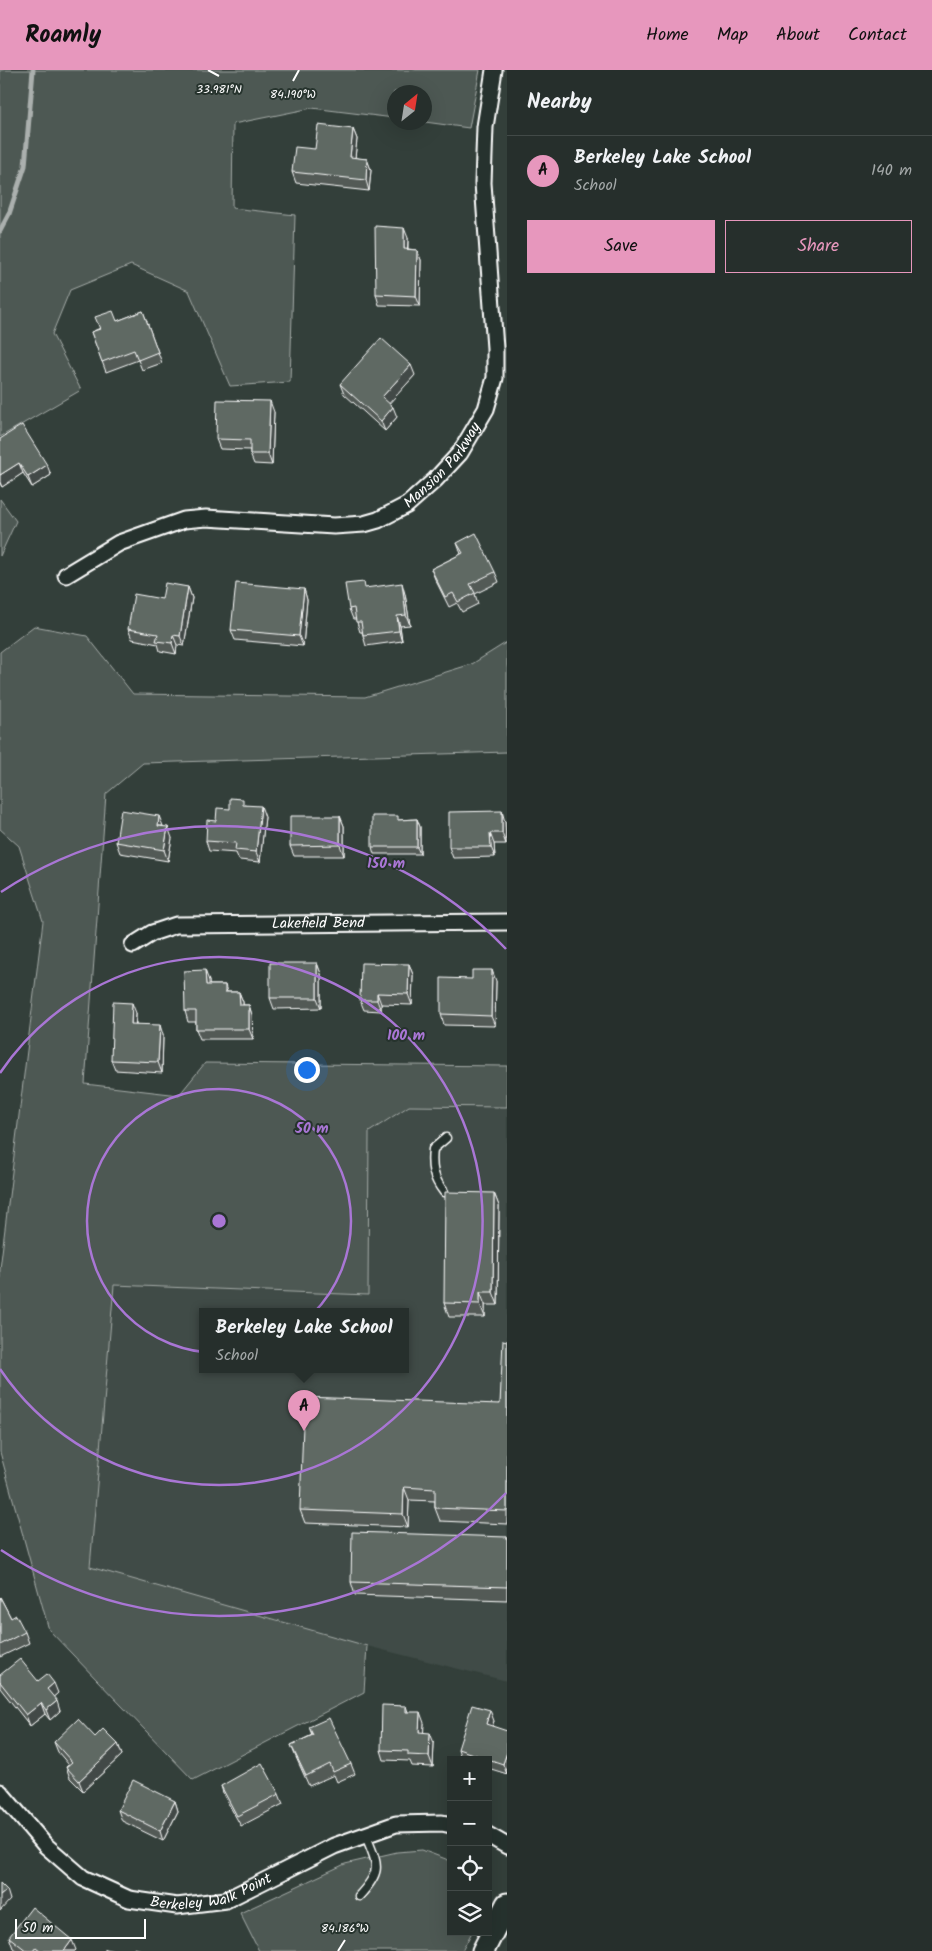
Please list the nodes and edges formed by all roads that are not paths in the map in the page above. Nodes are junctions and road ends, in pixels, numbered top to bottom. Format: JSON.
{"nodes":[{"id":1,"x":494,"y":70,"type":"edge"},
{"id":2,"x":66,"y":575,"type":"dead end"},
{"id":3,"x":507,"y":922,"type":"edge"},
{"id":4,"x":133,"y":945,"type":"dead end"},
{"id":5,"x":446,"y":1138,"type":"dead end"},
{"id":6,"x":444,"y":1192,"type":"edge"},
{"id":7,"x":0,"y":1792,"type":"edge"},
{"id":8,"x":447,"y":1824,"type":"edge"},
{"id":9,"x":365,"y":1833,"type":"junction"},
{"id":10,"x":492,"y":1837,"type":"edge"},
{"id":11,"x":507,"y":1846,"type":"edge"},
{"id":12,"x":359,"y":1896,"type":"dead end"},
{"id":13,"x":507,"y":1904,"type":"edge"},
{"id":14,"x":483,"y":1951,"type":"edge"}],
"edges":[{"from":1,"to":2,"type":"street","name":"Mansion Parkway"},
{"from":3,"to":4,"type":"street","name":"Lakefield Bend"},
{"from":5,"to":6,"type":"lane"},
{"from":7,"to":9,"type":"street","name":"Berkeley Walk Point"},
{"from":8,"to":9,"type":"street","name":"Berkeley Walk Point"},
{"from":9,"to":12,"type":"lane"},
{"from":10,"to":11,"type":"street"},
{"from":13,"to":14,"type":"street"}]}
